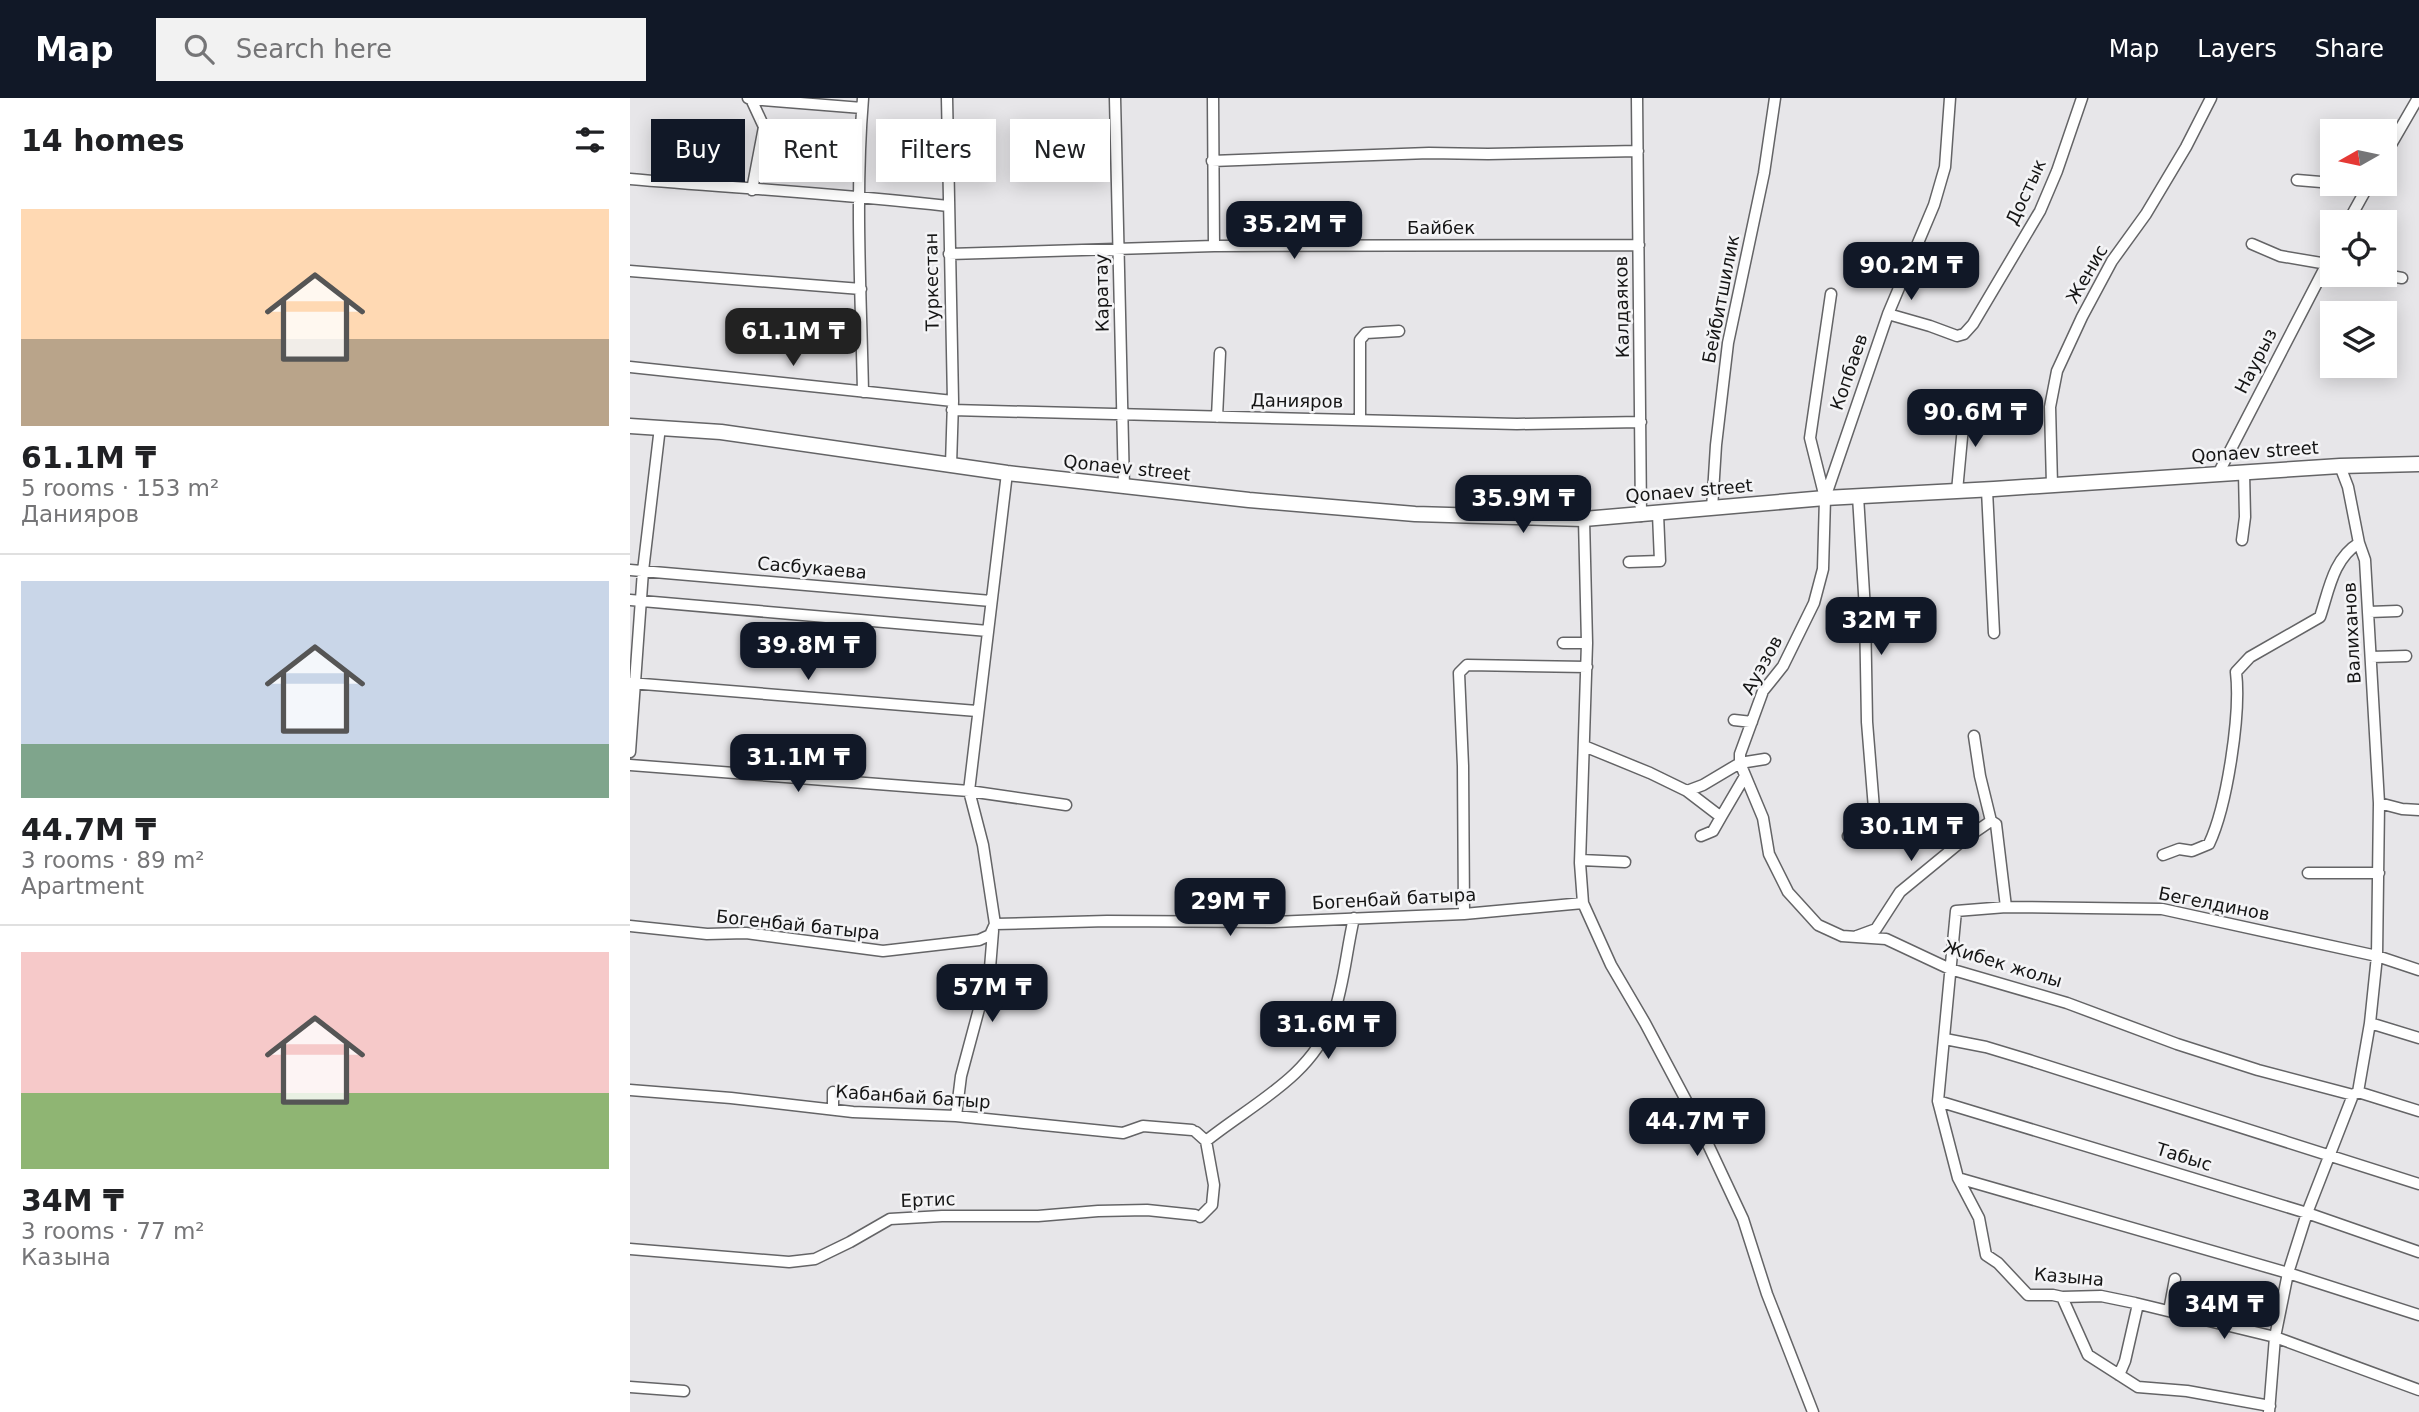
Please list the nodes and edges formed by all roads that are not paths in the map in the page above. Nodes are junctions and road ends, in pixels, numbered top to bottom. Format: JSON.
{"nodes":[{"id":1,"x":745,"y":98,"type":"edge"},
{"id":2,"x":947,"y":98,"type":"edge"},
{"id":3,"x":1115,"y":98,"type":"edge"},
{"id":4,"x":1213,"y":98,"type":"edge"},
{"id":5,"x":1637,"y":98,"type":"edge"},
{"id":6,"x":1775,"y":98,"type":"edge"},
{"id":7,"x":1950,"y":98,"type":"edge"},
{"id":8,"x":2082,"y":98,"type":"edge"},
{"id":9,"x":2211,"y":98,"type":"edge"},
{"id":10,"x":2418,"y":98,"type":"edge"},
{"id":11,"x":751,"y":99,"type":"edge"},
{"id":12,"x":863,"y":103,"type":"edge"},
{"id":13,"x":2398,"y":133,"type":"edge"},
{"id":14,"x":1638,"y":151,"type":"junction"},
{"id":15,"x":1212,"y":161,"type":"junction"},
{"id":16,"x":630,"y":179,"type":"edge"},
{"id":17,"x":2297,"y":180,"type":"dead end"},
{"id":18,"x":2320,"y":182,"type":"edge"},
{"id":19,"x":752,"y":190,"type":"junction"},
{"id":20,"x":860,"y":196,"type":"junction"},
{"id":21,"x":948,"y":206,"type":"junction"},
{"id":22,"x":1639,"y":244,"type":"junction"},
{"id":23,"x":2252,"y":244,"type":"dead end"},
{"id":24,"x":1214,"y":246,"type":"junction"},
{"id":25,"x":1118,"y":249,"type":"junction"},
{"id":26,"x":948,"y":254,"type":"junction"},
{"id":27,"x":2320,"y":263,"type":"edge"},
{"id":28,"x":630,"y":271,"type":"edge"},
{"id":29,"x":2397,"y":277,"type":"edge"},
{"id":30,"x":2402,"y":278,"type":"dead end"},
{"id":31,"x":2320,"y":284,"type":"edge"},
{"id":32,"x":861,"y":289,"type":"junction"},
{"id":33,"x":1831,"y":294,"type":"dead end"},
{"id":34,"x":1888,"y":314,"type":"junction"},
{"id":35,"x":1399,"y":331,"type":"dead end"},
{"id":36,"x":1220,"y":353,"type":"dead end"},
{"id":37,"x":630,"y":368,"type":"edge"},
{"id":38,"x":863,"y":392,"type":"junction"},
{"id":39,"x":1965,"y":405,"type":"dead end"},
{"id":40,"x":953,"y":406,"type":"junction"},
{"id":41,"x":1122,"y":414,"type":"junction"},
{"id":42,"x":1217,"y":417,"type":"junction"},
{"id":43,"x":1360,"y":420,"type":"junction"},
{"id":44,"x":1641,"y":422,"type":"junction"},
{"id":45,"x":630,"y":426,"type":"edge"},
{"id":46,"x":660,"y":427,"type":"junction"},
{"id":47,"x":2419,"y":464,"type":"edge"},
{"id":48,"x":951,"y":465,"type":"junction"},
{"id":49,"x":2340,"y":466,"type":"junction"},
{"id":50,"x":2244,"y":472,"type":"junction"},
{"id":51,"x":1007,"y":473,"type":"junction"},
{"id":52,"x":2218,"y":474,"type":"junction"},
{"id":53,"x":2052,"y":485,"type":"junction"},
{"id":54,"x":1124,"y":487,"type":"junction"},
{"id":55,"x":1987,"y":490,"type":"junction"},
{"id":56,"x":1957,"y":491,"type":"junction"},
{"id":57,"x":1858,"y":496,"type":"junction"},
{"id":58,"x":1825,"y":498,"type":"junction"},
{"id":59,"x":1712,"y":509,"type":"junction"},
{"id":60,"x":1658,"y":514,"type":"junction"},
{"id":61,"x":1641,"y":516,"type":"junction"},
{"id":62,"x":1584,"y":519,"type":"junction"},
{"id":63,"x":2242,"y":540,"type":"dead end"},
{"id":64,"x":2359,"y":542,"type":"junction"},
{"id":65,"x":1629,"y":562,"type":"dead end"},
{"id":66,"x":630,"y":569,"type":"edge"},
{"id":67,"x":643,"y":570,"type":"junction"},
{"id":68,"x":636,"y":601,"type":"edge"},
{"id":69,"x":991,"y":601,"type":"junction"},
{"id":70,"x":2369,"y":611,"type":"junction"},
{"id":71,"x":2397,"y":611,"type":"dead end"},
{"id":72,"x":988,"y":631,"type":"junction"},
{"id":73,"x":1994,"y":633,"type":"dead end"},
{"id":74,"x":1563,"y":643,"type":"dead end"},
{"id":75,"x":1587,"y":643,"type":"junction"},
{"id":76,"x":2406,"y":656,"type":"dead end"},
{"id":77,"x":2371,"y":657,"type":"junction"},
{"id":78,"x":1587,"y":667,"type":"junction"},
{"id":79,"x":633,"y":683,"type":"edge"},
{"id":80,"x":977,"y":711,"type":"junction"},
{"id":81,"x":1734,"y":720,"type":"dead end"},
{"id":82,"x":1752,"y":722,"type":"junction"},
{"id":83,"x":1974,"y":736,"type":"dead end"},
{"id":84,"x":1584,"y":746,"type":"junction"},
{"id":85,"x":630,"y":751,"type":"edge"},
{"id":86,"x":1765,"y":759,"type":"dead end"},
{"id":87,"x":1740,"y":763,"type":"junction"},
{"id":88,"x":630,"y":765,"type":"edge"},
{"id":89,"x":1745,"y":776,"type":"junction"},
{"id":90,"x":969,"y":791,"type":"junction"},
{"id":91,"x":1687,"y":791,"type":"junction"},
{"id":92,"x":2379,"y":803,"type":"junction"},
{"id":93,"x":1066,"y":805,"type":"dead end"},
{"id":94,"x":2419,"y":810,"type":"edge"},
{"id":95,"x":1721,"y":817,"type":"junction"},
{"id":96,"x":1991,"y":821,"type":"junction"},
{"id":97,"x":1701,"y":836,"type":"dead end"},
{"id":98,"x":1848,"y":836,"type":"dead end"},
{"id":99,"x":2163,"y":855,"type":"dead end"},
{"id":100,"x":1581,"y":860,"type":"junction"},
{"id":101,"x":1625,"y":862,"type":"dead end"},
{"id":102,"x":2308,"y":873,"type":"dead end"},
{"id":103,"x":2379,"y":873,"type":"junction"},
{"id":104,"x":1583,"y":903,"type":"junction"},
{"id":105,"x":2006,"y":907,"type":"junction"},
{"id":106,"x":1956,"y":911,"type":"joint"},
{"id":107,"x":1464,"y":914,"type":"junction"},
{"id":108,"x":1354,"y":918,"type":"junction"},
{"id":109,"x":630,"y":926,"type":"edge"},
{"id":110,"x":994,"y":927,"type":"junction"},
{"id":111,"x":1853,"y":937,"type":"junction"},
{"id":112,"x":2377,"y":956,"type":"junction"},
{"id":113,"x":1950,"y":969,"type":"junction"},
{"id":114,"x":2419,"y":970,"type":"edge"},
{"id":115,"x":2370,"y":1023,"type":"junction"},
{"id":116,"x":2419,"y":1038,"type":"edge"},
{"id":117,"x":1945,"y":1039,"type":"junction"},
{"id":118,"x":630,"y":1090,"type":"edge"},
{"id":119,"x":832,"y":1092,"type":"dead end"},
{"id":120,"x":2355,"y":1093,"type":"junction"},
{"id":121,"x":1938,"y":1101,"type":"junction"},
{"id":122,"x":833,"y":1110,"type":"junction"},
{"id":123,"x":2419,"y":1111,"type":"edge"},
{"id":124,"x":956,"y":1116,"type":"junction"},
{"id":125,"x":1206,"y":1141,"type":"junction"},
{"id":126,"x":2330,"y":1156,"type":"junction"},
{"id":127,"x":1958,"y":1178,"type":"junction"},
{"id":128,"x":2419,"y":1184,"type":"edge"},
{"id":129,"x":2308,"y":1213,"type":"junction"},
{"id":130,"x":630,"y":1249,"type":"edge"},
{"id":131,"x":2419,"y":1251,"type":"edge"},
{"id":132,"x":2288,"y":1273,"type":"junction"},
{"id":133,"x":2175,"y":1279,"type":"dead end"},
{"id":134,"x":2062,"y":1297,"type":"junction"},
{"id":135,"x":2138,"y":1304,"type":"junction"},
{"id":136,"x":2169,"y":1311,"type":"junction"},
{"id":137,"x":2419,"y":1315,"type":"edge"},
{"id":138,"x":2275,"y":1337,"type":"junction"},
{"id":139,"x":2119,"y":1375,"type":"junction"},
{"id":140,"x":630,"y":1387,"type":"edge"},
{"id":141,"x":2419,"y":1390,"type":"edge"},
{"id":142,"x":684,"y":1391,"type":"dead end"},
{"id":143,"x":2269,"y":1409,"type":"edge"},
{"id":144,"x":1813,"y":1412,"type":"edge"}],
"edges":[{"from":1,"to":11,"type":"street"},
{"from":2,"to":21,"type":"street","name":"Туркестан"},
{"from":3,"to":25,"type":"street","name":"Каратау"},
{"from":4,"to":15,"type":"street"},
{"from":5,"to":14,"type":"street","name":"Калдаяков"},
{"from":6,"to":59,"type":"street","name":"Бейбитшилик"},
{"from":7,"to":34,"type":"street","name":"Копбаев"},
{"from":8,"to":34,"type":"street","name":"Достык"},
{"from":9,"to":53,"type":"street","name":"Женис"},
{"from":10,"to":13,"type":"street"},
{"from":11,"to":12,"type":"street"},
{"from":11,"to":19,"type":"street"},
{"from":12,"to":20,"type":"street"},
{"from":14,"to":15,"type":"street"},
{"from":14,"to":22,"type":"street","name":"Калдаяков"},
{"from":15,"to":24,"type":"street"},
{"from":16,"to":19,"type":"street"},
{"from":17,"to":18,"type":"street"},
{"from":19,"to":20,"type":"street"},
{"from":20,"to":21,"type":"street"},
{"from":20,"to":32,"type":"street"},
{"from":21,"to":26,"type":"street","name":"Туркестан"},
{"from":22,"to":24,"type":"street","name":"Байбек"},
{"from":22,"to":44,"type":"street","name":"Калдаяков"},
{"from":23,"to":27,"type":"street"},
{"from":24,"to":25,"type":"street","name":"Байбек"},
{"from":25,"to":26,"type":"street","name":"Байбек"},
{"from":25,"to":41,"type":"street","name":"Каратау"},
{"from":26,"to":40,"type":"street","name":"Туркестан"},
{"from":28,"to":32,"type":"street"},
{"from":29,"to":30,"type":"street"},
{"from":31,"to":52,"type":"street","name":"Наурыз"},
{"from":32,"to":38,"type":"street"},
{"from":33,"to":58,"type":"street"},
{"from":34,"to":58,"type":"street","name":"Копбаев"},
{"from":35,"to":43,"type":"street"},
{"from":36,"to":42,"type":"street"},
{"from":37,"to":38,"type":"street","name":"Данияров"},
{"from":38,"to":40,"type":"street","name":"Данияров"},
{"from":39,"to":56,"type":"street"},
{"from":40,"to":41,"type":"street","name":"Данияров"},
{"from":40,"to":48,"type":"street","name":"Туркестан"},
{"from":41,"to":42,"type":"street","name":"Данияров"},
{"from":41,"to":54,"type":"street","name":"Каратау"},
{"from":42,"to":43,"type":"street","name":"Данияров"},
{"from":43,"to":44,"type":"street","name":"Данияров"},
{"from":44,"to":61,"type":"street","name":"Калдаяков"},
{"from":45,"to":46,"type":"main road","name":"Qonaev street"},
{"from":46,"to":48,"type":"main road","name":"Qonaev street"},
{"from":46,"to":67,"type":"street"},
{"from":47,"to":49,"type":"main road","name":"Qonaev street"},
{"from":48,"to":51,"type":"main road","name":"Qonaev street"},
{"from":49,"to":50,"type":"main road","name":"Qonaev street"},
{"from":49,"to":64,"type":"street","name":"Валиханов"},
{"from":50,"to":52,"type":"main road","name":"Qonaev street"},
{"from":50,"to":63,"type":"street"},
{"from":51,"to":54,"type":"main road","name":"Qonaev street"},
{"from":51,"to":69,"type":"street"},
{"from":52,"to":53,"type":"main road","name":"Qonaev street"},
{"from":53,"to":55,"type":"main road","name":"Qonaev street"},
{"from":54,"to":62,"type":"main road","name":"Qonaev street"},
{"from":55,"to":56,"type":"main road","name":"Qonaev street"},
{"from":55,"to":73,"type":"street"},
{"from":56,"to":57,"type":"main road","name":"Qonaev street"},
{"from":57,"to":58,"type":"main road","name":"Qonaev street"},
{"from":57,"to":98,"type":"street"},
{"from":58,"to":59,"type":"main road","name":"Qonaev street"},
{"from":58,"to":82,"type":"street","name":"Ауэзов"},
{"from":59,"to":60,"type":"main road","name":"Qonaev street"},
{"from":60,"to":61,"type":"main road","name":"Qonaev street"},
{"from":60,"to":65,"type":"street"},
{"from":61,"to":62,"type":"main road","name":"Qonaev street"},
{"from":62,"to":75,"type":"street"},
{"from":64,"to":70,"type":"street","name":"Валиханов"},
{"from":64,"to":99,"type":"street"},
{"from":66,"to":67,"type":"street","name":"Сасбукаева"},
{"from":67,"to":68,"type":"street"},
{"from":67,"to":69,"type":"street","name":"Сасбукаева"},
{"from":68,"to":72,"type":"street"},
{"from":68,"to":79,"type":"street"},
{"from":69,"to":72,"type":"street"},
{"from":70,"to":71,"type":"street"},
{"from":70,"to":77,"type":"street","name":"Валиханов"},
{"from":72,"to":80,"type":"street"},
{"from":74,"to":75,"type":"street"},
{"from":75,"to":78,"type":"street"},
{"from":76,"to":77,"type":"street"},
{"from":77,"to":92,"type":"street","name":"Валиханов"},
{"from":78,"to":84,"type":"street"},
{"from":78,"to":107,"type":"street"},
{"from":79,"to":80,"type":"street"},
{"from":79,"to":85,"type":"street"},
{"from":80,"to":90,"type":"street"},
{"from":81,"to":82,"type":"street"},
{"from":82,"to":87,"type":"street","name":"Ауэзов"},
{"from":83,"to":96,"type":"street"},
{"from":84,"to":91,"type":"street"},
{"from":84,"to":100,"type":"street"},
{"from":86,"to":87,"type":"street"},
{"from":87,"to":89,"type":"street","name":"Жибек жолы"},
{"from":87,"to":91,"type":"street"},
{"from":88,"to":90,"type":"street"},
{"from":89,"to":95,"type":"street"},
{"from":89,"to":111,"type":"street","name":"Жибек жолы"},
{"from":90,"to":93,"type":"street"},
{"from":90,"to":110,"type":"street"},
{"from":91,"to":95,"type":"street"},
{"from":92,"to":94,"type":"street"},
{"from":92,"to":103,"type":"street","name":"Валиханов"},
{"from":95,"to":97,"type":"street"},
{"from":96,"to":105,"type":"street"},
{"from":96,"to":111,"type":"street"},
{"from":100,"to":101,"type":"street"},
{"from":100,"to":104,"type":"street"},
{"from":102,"to":103,"type":"street"},
{"from":103,"to":112,"type":"street","name":"Валиханов"},
{"from":104,"to":107,"type":"street","name":"Богенбай батыра"},
{"from":104,"to":144,"type":"street"},
{"from":105,"to":106,"type":"street","name":"Бегелдинов"},
{"from":105,"to":112,"type":"street","name":"Бегелдинов"},
{"from":106,"to":113,"type":"street","name":"Казына"},
{"from":107,"to":108,"type":"street","name":"Богенбай батыра"},
{"from":108,"to":110,"type":"street","name":"Богенбай батыра"},
{"from":108,"to":125,"type":"street"},
{"from":109,"to":110,"type":"street","name":"Богенбай батыра"},
{"from":110,"to":124,"type":"street"},
{"from":111,"to":113,"type":"street","name":"Жибек жолы"},
{"from":112,"to":114,"type":"street","name":"Бегелдинов"},
{"from":112,"to":115,"type":"street","name":"Валиханов"},
{"from":113,"to":117,"type":"street","name":"Казына"},
{"from":113,"to":120,"type":"street","name":"Жибек жолы"},
{"from":115,"to":116,"type":"street"},
{"from":115,"to":120,"type":"street","name":"Валиханов"},
{"from":117,"to":121,"type":"street","name":"Казына"},
{"from":117,"to":126,"type":"street"},
{"from":118,"to":122,"type":"street","name":"Кабанбай батыр"},
{"from":119,"to":122,"type":"street"},
{"from":120,"to":123,"type":"street","name":"Жибек жолы"},
{"from":120,"to":126,"type":"street","name":"Валиханов"},
{"from":121,"to":127,"type":"street","name":"Казына"},
{"from":121,"to":129,"type":"street","name":"Табыс"},
{"from":122,"to":124,"type":"street","name":"Кабанбай батыр"},
{"from":124,"to":125,"type":"street","name":"Кабанбай батыр"},
{"from":125,"to":130,"type":"street","name":"Ертис"},
{"from":126,"to":128,"type":"street"},
{"from":126,"to":129,"type":"street","name":"Валиханов"},
{"from":127,"to":132,"type":"street"},
{"from":127,"to":134,"type":"street","name":"Казына"},
{"from":129,"to":131,"type":"street","name":"Табыс"},
{"from":129,"to":132,"type":"street","name":"Валиханов"},
{"from":132,"to":137,"type":"street"},
{"from":132,"to":138,"type":"street","name":"Валиханов"},
{"from":133,"to":136,"type":"street"},
{"from":134,"to":135,"type":"street","name":"Казына"},
{"from":134,"to":139,"type":"street"},
{"from":135,"to":136,"type":"street","name":"Казына"},
{"from":135,"to":139,"type":"street"},
{"from":136,"to":138,"type":"street","name":"Казына"},
{"from":138,"to":141,"type":"street","name":"Казына"},
{"from":138,"to":143,"type":"street","name":"Валиханов"},
{"from":139,"to":143,"type":"street"},
{"from":140,"to":142,"type":"street"}]}
